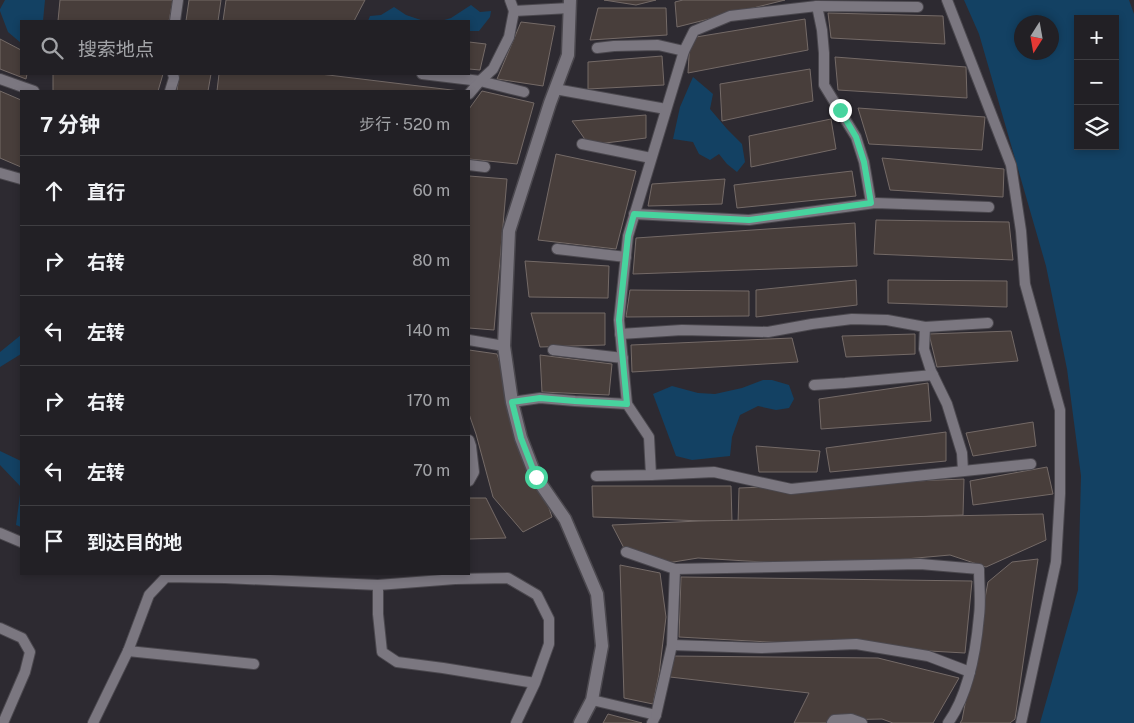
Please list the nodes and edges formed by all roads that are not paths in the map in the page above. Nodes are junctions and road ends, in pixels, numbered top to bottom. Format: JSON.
{"nodes":[{"id":1,"x":178,"y":0,"type":"edge"},
{"id":2,"x":510,"y":0,"type":"edge"},
{"id":3,"x":947,"y":0,"type":"edge"},
{"id":4,"x":570,"y":4,"type":"edge"},
{"id":5,"x":817,"y":6,"type":"junction"},
{"id":6,"x":918,"y":7,"type":"dead end"},
{"id":7,"x":514,"y":11,"type":"junction"},
{"id":8,"x":175,"y":20,"type":"edge"},
{"id":9,"x":597,"y":48,"type":"dead end"},
{"id":10,"x":684,"y":51,"type":"junction"},
{"id":11,"x":173,"y":75,"type":"edge"},
{"id":12,"x":430,"y":75,"type":"edge"},
{"id":13,"x":0,"y":79,"type":"edge"},
{"id":14,"x":480,"y":81,"type":"junction"},
{"id":15,"x":555,"y":89,"type":"junction"},
{"id":16,"x":31,"y":90,"type":"edge"},
{"id":17,"x":170,"y":90,"type":"edge"},
{"id":18,"x":524,"y":92,"type":"dead end"},
{"id":19,"x":470,"y":93,"type":"edge"},
{"id":20,"x":666,"y":109,"type":"junction"},
{"id":21,"x":582,"y":144,"type":"dead end"},
{"id":22,"x":651,"y":158,"type":"junction"},
{"id":23,"x":470,"y":165,"type":"edge"},
{"id":24,"x":485,"y":167,"type":"dead end"},
{"id":25,"x":0,"y":173,"type":"edge"},
{"id":26,"x":20,"y":179,"type":"edge"},
{"id":27,"x":871,"y":203,"type":"junction"},
{"id":28,"x":989,"y":207,"type":"dead end"},
{"id":29,"x":634,"y":214,"type":"junction"},
{"id":30,"x":557,"y":249,"type":"dead end"},
{"id":31,"x":626,"y":257,"type":"junction"},
{"id":32,"x":988,"y":323,"type":"dead end"},
{"id":33,"x":925,"y":327,"type":"junction"},
{"id":34,"x":620,"y":334,"type":"junction"},
{"id":35,"x":470,"y":340,"type":"edge"},
{"id":36,"x":504,"y":346,"type":"junction"},
{"id":37,"x":553,"y":350,"type":"dead end"},
{"id":38,"x":623,"y":358,"type":"junction"},
{"id":39,"x":933,"y":375,"type":"junction"},
{"id":40,"x":814,"y":385,"type":"dead end"},
{"id":41,"x":512,"y":402,"type":"junction"},
{"id":42,"x":627,"y":404,"type":"junction"},
{"id":43,"x":470,"y":443,"type":"edge"},
{"id":44,"x":1031,"y":464,"type":"dead end"},
{"id":45,"x":963,"y":471,"type":"junction"},
{"id":46,"x":651,"y":475,"type":"junction"},
{"id":47,"x":596,"y":476,"type":"dead end"},
{"id":48,"x":470,"y":479,"type":"edge"},
{"id":49,"x":0,"y":533,"type":"edge"},
{"id":50,"x":20,"y":542,"type":"edge"},
{"id":51,"x":626,"y":552,"type":"dead end"},
{"id":52,"x":675,"y":569,"type":"junction"},
{"id":53,"x":378,"y":585,"type":"junction"},
{"id":54,"x":0,"y":628,"type":"edge"},
{"id":55,"x":672,"y":645,"type":"junction"},
{"id":56,"x":128,"y":651,"type":"junction"},
{"id":57,"x":254,"y":664,"type":"dead end"},
{"id":58,"x":970,"y":672,"type":"junction"},
{"id":59,"x":535,"y":684,"type":"junction"},
{"id":60,"x":592,"y":700,"type":"junction"},
{"id":61,"x":654,"y":719,"type":"edge"},
{"id":62,"x":3,"y":723,"type":"edge"},
{"id":63,"x":93,"y":723,"type":"edge"},
{"id":64,"x":516,"y":723,"type":"edge"},
{"id":65,"x":580,"y":723,"type":"edge"},
{"id":66,"x":832,"y":723,"type":"edge"},
{"id":67,"x":862,"y":723,"type":"edge"},
{"id":68,"x":948,"y":723,"type":"edge"},
{"id":69,"x":1021,"y":723,"type":"edge"}],
"edges":[{"from":1,"to":8,"type":"street"},
{"from":2,"to":7,"type":"street"},
{"from":3,"to":69,"type":"street"},
{"from":4,"to":7,"type":"street"},
{"from":4,"to":15,"type":"street"},
{"from":5,"to":6,"type":"street"},
{"from":5,"to":10,"type":"street"},
{"from":5,"to":27,"type":"street"},
{"from":7,"to":14,"type":"street"},
{"from":9,"to":10,"type":"street"},
{"from":10,"to":20,"type":"street"},
{"from":11,"to":17,"type":"street"},
{"from":12,"to":14,"type":"street"},
{"from":13,"to":16,"type":"street"},
{"from":14,"to":18,"type":"street"},
{"from":14,"to":19,"type":"street"},
{"from":15,"to":20,"type":"street"},
{"from":15,"to":36,"type":"street"},
{"from":20,"to":22,"type":"street"},
{"from":21,"to":22,"type":"street"},
{"from":22,"to":29,"type":"street"},
{"from":23,"to":24,"type":"street"},
{"from":25,"to":26,"type":"street"},
{"from":27,"to":28,"type":"street"},
{"from":27,"to":29,"type":"street"},
{"from":29,"to":31,"type":"street"},
{"from":30,"to":31,"type":"street"},
{"from":31,"to":34,"type":"street"},
{"from":32,"to":33,"type":"street"},
{"from":33,"to":34,"type":"street"},
{"from":33,"to":39,"type":"street"},
{"from":34,"to":38,"type":"street"},
{"from":35,"to":36,"type":"street"},
{"from":36,"to":41,"type":"street"},
{"from":37,"to":38,"type":"street"},
{"from":38,"to":42,"type":"street"},
{"from":39,"to":40,"type":"street"},
{"from":39,"to":45,"type":"street"},
{"from":41,"to":42,"type":"street"},
{"from":41,"to":60,"type":"street"},
{"from":42,"to":46,"type":"street"},
{"from":43,"to":48,"type":"street"},
{"from":44,"to":45,"type":"street"},
{"from":45,"to":46,"type":"street"},
{"from":46,"to":47,"type":"street"},
{"from":49,"to":50,"type":"street"},
{"from":51,"to":52,"type":"street"},
{"from":52,"to":55,"type":"street"},
{"from":52,"to":58,"type":"street"},
{"from":53,"to":56,"type":"street"},
{"from":53,"to":59,"type":"street"},
{"from":53,"to":59,"type":"street"},
{"from":54,"to":62,"type":"street"},
{"from":55,"to":58,"type":"street"},
{"from":55,"to":61,"type":"street"},
{"from":56,"to":57,"type":"street"},
{"from":56,"to":63,"type":"street"},
{"from":58,"to":68,"type":"street"},
{"from":59,"to":64,"type":"street"},
{"from":60,"to":61,"type":"street"},
{"from":60,"to":65,"type":"street"},
{"from":66,"to":67,"type":"street"}]}
